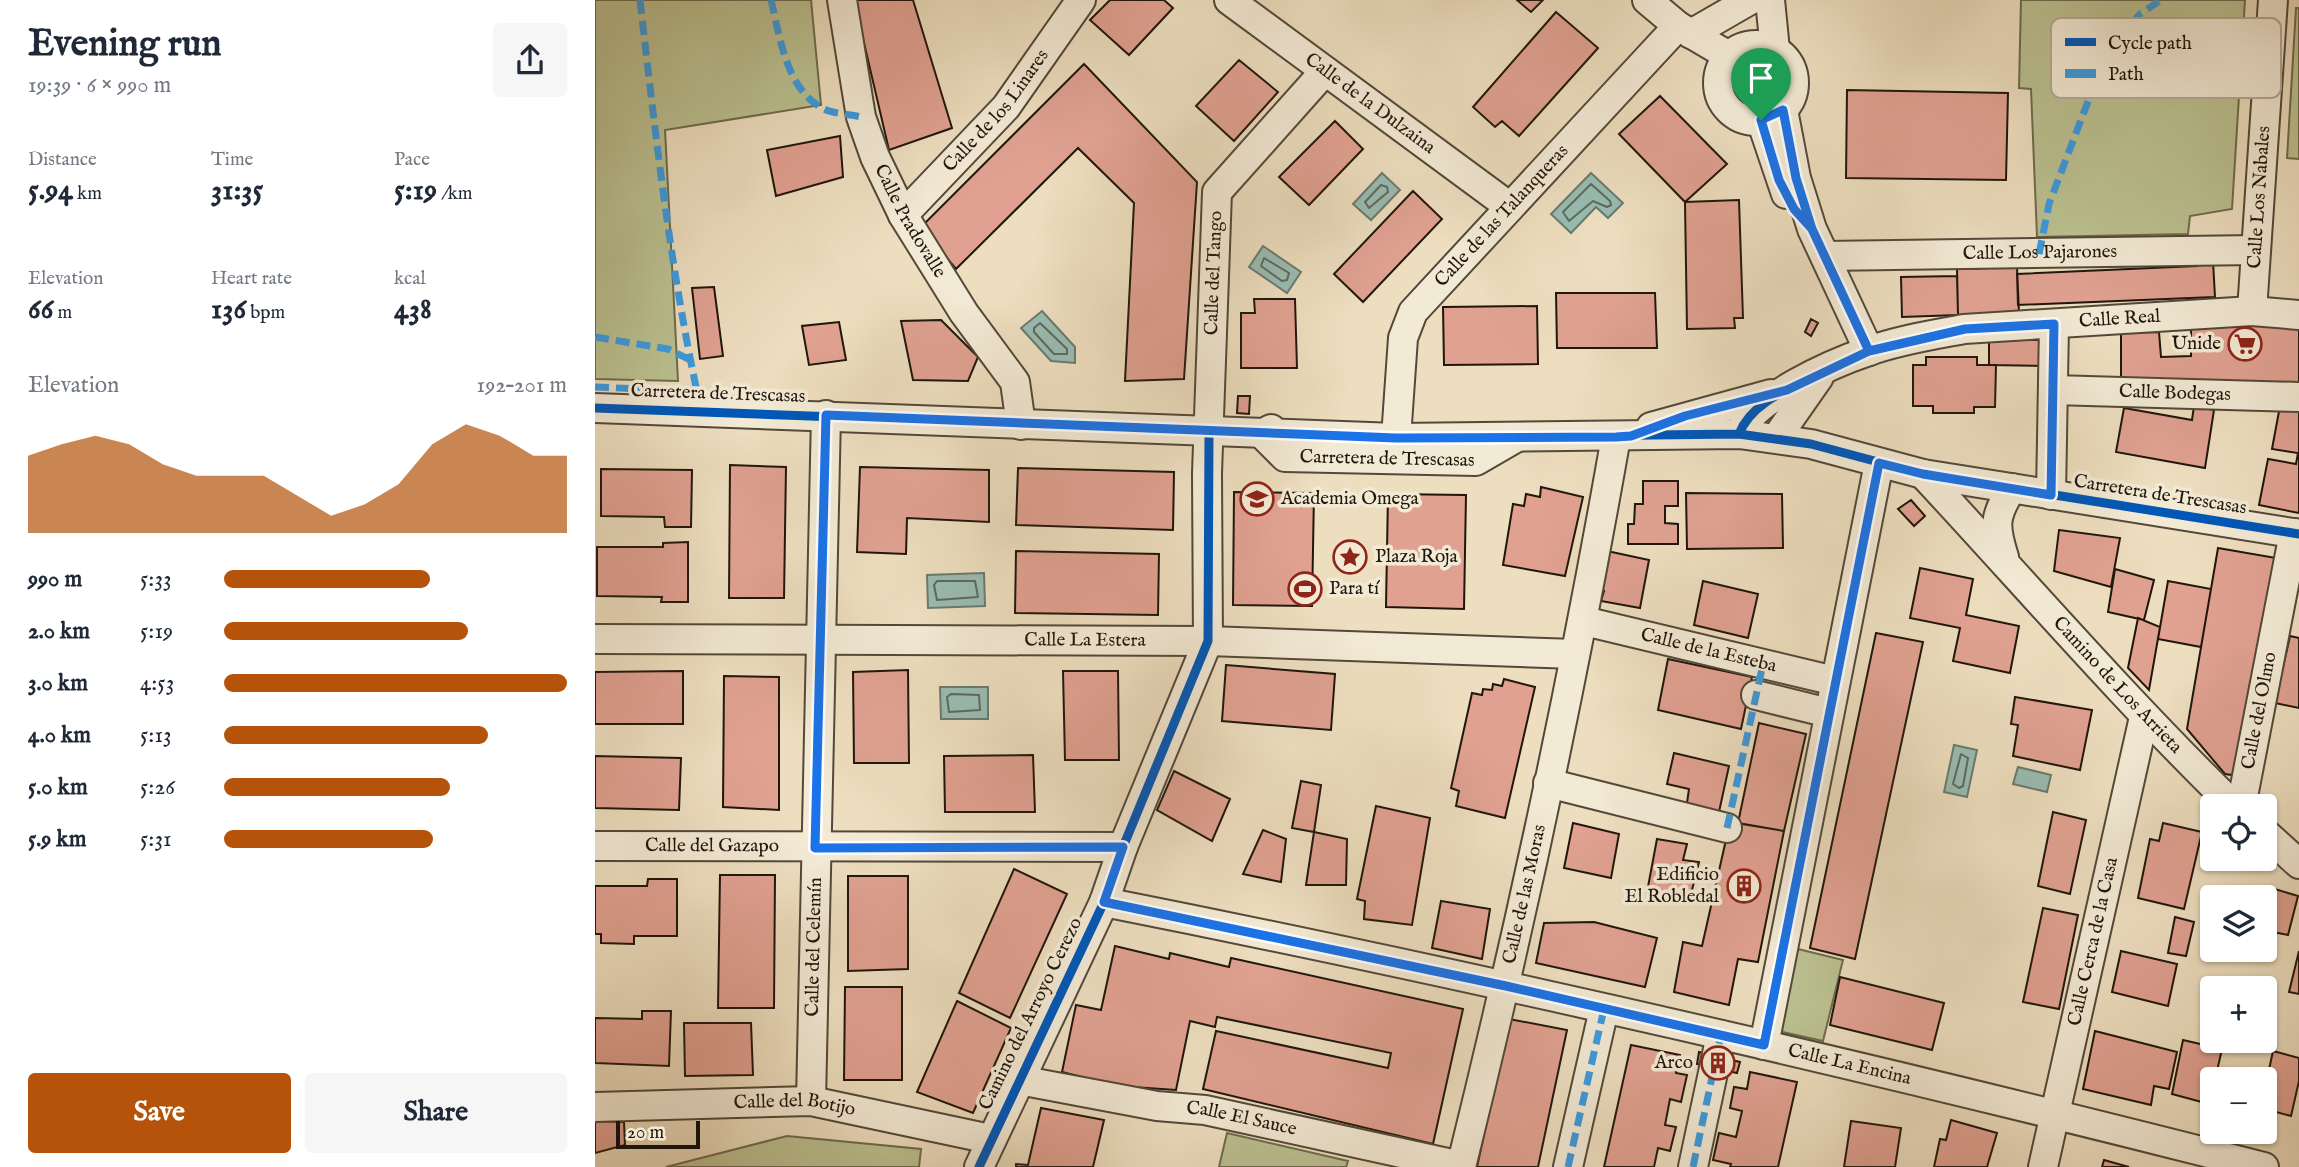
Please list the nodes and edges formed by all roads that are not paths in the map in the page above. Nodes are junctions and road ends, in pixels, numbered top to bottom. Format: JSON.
{"nodes":[{"id":1,"x":842,"y":0,"type":"edge"},
{"id":2,"x":1081,"y":0,"type":"edge"},
{"id":3,"x":1229,"y":0,"type":"edge"},
{"id":4,"x":1647,"y":0,"type":"edge"},
{"id":5,"x":1751,"y":0,"type":"edge"},
{"id":6,"x":1770,"y":0,"type":"edge"},
{"id":7,"x":2273,"y":0,"type":"edge"},
{"id":8,"x":2272,"y":18,"type":"edge"},
{"id":9,"x":1685,"y":30,"type":"junction"},
{"id":10,"x":1744,"y":56,"type":"junction"},
{"id":11,"x":1325,"y":71,"type":"junction"},
{"id":12,"x":2266,"y":98,"type":"edge"},
{"id":13,"x":1772,"y":115,"type":"junction"},
{"id":14,"x":1510,"y":207,"type":"junction"},
{"id":15,"x":903,"y":215,"type":"junction"},
{"id":16,"x":2256,"y":250,"type":"junction"},
{"id":17,"x":1825,"y":256,"type":"junction"},
{"id":18,"x":2252,"y":311,"type":"junction"},
{"id":19,"x":2299,"y":315,"type":"edge"},
{"id":20,"x":2054,"y":324,"type":"junction"},
{"id":21,"x":1869,"y":351,"type":"junction"},
{"id":22,"x":1806,"y":385,"type":"junction"},
{"id":23,"x":2053,"y":390,"type":"junction"},
{"id":24,"x":2299,"y":397,"type":"edge"},
{"id":25,"x":595,"y":408,"type":"edge"},
{"id":26,"x":826,"y":415,"type":"junction"},
{"id":27,"x":1021,"y":425,"type":"junction"},
{"id":28,"x":1397,"y":430,"type":"junction"},
{"id":29,"x":1209,"y":432,"type":"junction"},
{"id":30,"x":1262,"y":434,"type":"junction"},
{"id":31,"x":1739,"y":434,"type":"junction"},
{"id":32,"x":1623,"y":437,"type":"junction"},
{"id":33,"x":1516,"y":438,"type":"junction"},
{"id":34,"x":1777,"y":438,"type":"junction"},
{"id":35,"x":1834,"y":450,"type":"junction"},
{"id":36,"x":1879,"y":463,"type":"junction"},
{"id":37,"x":1923,"y":474,"type":"junction"},
{"id":38,"x":2012,"y":488,"type":"junction"},
{"id":39,"x":2051,"y":495,"type":"junction"},
{"id":40,"x":2297,"y":534,"type":"edge"},
{"id":41,"x":2005,"y":559,"type":"junction"},
{"id":42,"x":1584,"y":621,"type":"junction"},
{"id":43,"x":820,"y":638,"type":"junction"},
{"id":44,"x":595,"y":639,"type":"edge"},
{"id":45,"x":1208,"y":641,"type":"junction"},
{"id":46,"x":1575,"y":654,"type":"junction"},
{"id":47,"x":1835,"y":681,"type":"junction"},
{"id":48,"x":1756,"y":695,"type":"dead end"},
{"id":49,"x":1829,"y":713,"type":"junction"},
{"id":50,"x":2144,"y":717,"type":"junction"},
{"id":51,"x":1548,"y":783,"type":"junction"},
{"id":52,"x":2222,"y":794,"type":"edge"},
{"id":53,"x":2244,"y":794,"type":"edge"},
{"id":54,"x":1727,"y":828,"type":"dead end"},
{"id":55,"x":2277,"y":844,"type":"edge"},
{"id":56,"x":595,"y":846,"type":"edge"},
{"id":57,"x":1123,"y":847,"type":"junction"},
{"id":58,"x":815,"y":848,"type":"junction"},
{"id":59,"x":2299,"y":864,"type":"edge"},
{"id":60,"x":1104,"y":902,"type":"junction"},
{"id":61,"x":1506,"y":986,"type":"junction"},
{"id":62,"x":1604,"y":1009,"type":"junction"},
{"id":63,"x":1721,"y":1035,"type":"junction"},
{"id":64,"x":1764,"y":1045,"type":"junction"},
{"id":65,"x":1019,"y":1080,"type":"junction"},
{"id":66,"x":811,"y":1101,"type":"junction"},
{"id":67,"x":595,"y":1107,"type":"edge"},
{"id":68,"x":2055,"y":1114,"type":"junction"},
{"id":69,"x":990,"y":1139,"type":"junction"},
{"id":70,"x":979,"y":1167,"type":"edge"},
{"id":71,"x":1461,"y":1167,"type":"edge"},
{"id":72,"x":1568,"y":1167,"type":"edge"},
{"id":73,"x":1693,"y":1167,"type":"edge"},
{"id":74,"x":2043,"y":1167,"type":"edge"},
{"id":75,"x":2265,"y":1167,"type":"edge"}],
"edges":[{"from":1,"to":15,"type":"street","name":"Calle Pradovalle"},
{"from":2,"to":15,"type":"street","name":"Calle de los Linares"},
{"from":3,"to":11,"type":"street","name":"Calle de la Dulzaina"},
{"from":4,"to":9,"type":"street"},
{"from":5,"to":9,"type":"street","name":"Calle de las Talanqueras"},
{"from":5,"to":10,"type":"street"},
{"from":6,"to":10,"type":"street"},
{"from":7,"to":8,"type":"street","name":"Calle Los Nabales"},
{"from":9,"to":10,"type":"street"},
{"from":9,"to":14,"type":"street","name":"Calle de las Talanqueras"},
{"from":10,"to":13,"type":"street"},
{"from":10,"to":13,"type":"street"},
{"from":11,"to":14,"type":"street","name":"Calle de la Dulzaina"},
{"from":11,"to":29,"type":"street","name":"Calle del Tango"},
{"from":12,"to":16,"type":"street","name":"Calle Los Nabales"},
{"from":13,"to":17,"type":"street"},
{"from":14,"to":28,"type":"street","name":"Calle de las Talanqueras"},
{"from":15,"to":27,"type":"street","name":"Calle Pradovalle"},
{"from":16,"to":17,"type":"street","name":"Calle Los Pajarones"},
{"from":16,"to":18,"type":"street","name":"Calle Los Nabales"},
{"from":17,"to":21,"type":"street"},
{"from":18,"to":19,"type":"street","name":"Calle Real"},
{"from":18,"to":20,"type":"street","name":"Calle Real"},
{"from":20,"to":21,"type":"street","name":"Calle Real"},
{"from":20,"to":23,"type":"street"},
{"from":21,"to":22,"type":"street","name":"Calle Real"},
{"from":22,"to":31,"type":"street","name":"Calle Real"},
{"from":22,"to":32,"type":"street","name":"Calle Real"},
{"from":22,"to":34,"type":"street","name":"Calle Real"},
{"from":22,"to":35,"type":"street"},
{"from":23,"to":24,"type":"street","name":"Calle Bodegas"},
{"from":23,"to":39,"type":"street"},
{"from":25,"to":26,"type":"street","name":"Carretera de Trescasas"},
{"from":26,"to":27,"type":"street","name":"Carretera de Trescasas"},
{"from":26,"to":43,"type":"street","name":"Calle del Celemín"},
{"from":27,"to":29,"type":"street","name":"Carretera de Trescasas"},
{"from":28,"to":30,"type":"street","name":"Carretera de Trescasas"},
{"from":28,"to":33,"type":"street","name":"Carretera de Trescasas"},
{"from":29,"to":30,"type":"street","name":"Carretera de Trescasas"},
{"from":29,"to":45,"type":"street","name":"Camino del Arroyo Cerezo"},
{"from":30,"to":33,"type":"street","name":"Carretera de Trescasas"},
{"from":31,"to":32,"type":"street","name":"Carretera de Trescasas"},
{"from":31,"to":34,"type":"street","name":"Carretera de Trescasas"},
{"from":32,"to":33,"type":"street","name":"Carretera de Trescasas"},
{"from":32,"to":42,"type":"street","name":"Calle de las Moras"},
{"from":34,"to":35,"type":"street","name":"Carretera de Trescasas"},
{"from":35,"to":36,"type":"street","name":"Carretera de Trescasas"},
{"from":36,"to":37,"type":"street","name":"Carretera de Trescasas"},
{"from":36,"to":47,"type":"street"},
{"from":37,"to":38,"type":"street","name":"Carretera de Trescasas"},
{"from":37,"to":41,"type":"street","name":"Camino de Los Arrieta"},
{"from":38,"to":39,"type":"street","name":"Carretera de Trescasas"},
{"from":38,"to":41,"type":"street","name":"Camino de Los Arrieta"},
{"from":39,"to":40,"type":"street","name":"Carretera de Trescasas"},
{"from":40,"to":53,"type":"street","name":"Calle del Olmo"},
{"from":41,"to":50,"type":"street","name":"Camino de Los Arrieta"},
{"from":42,"to":46,"type":"street","name":"Calle de las Moras"},
{"from":42,"to":47,"type":"street","name":"Calle de la Esteba"},
{"from":43,"to":44,"type":"street","name":"Calle La Estera"},
{"from":43,"to":45,"type":"street","name":"Calle La Estera"},
{"from":43,"to":58,"type":"street","name":"Calle del Celemín"},
{"from":45,"to":46,"type":"street","name":"Calle La Estera"},
{"from":45,"to":57,"type":"street","name":"Camino del Arroyo Cerezo"},
{"from":46,"to":51,"type":"street","name":"Calle de las Moras"},
{"from":47,"to":49,"type":"street"},
{"from":48,"to":49,"type":"street"},
{"from":49,"to":64,"type":"street"},
{"from":50,"to":52,"type":"street","name":"Camino de Los Arrieta"},
{"from":50,"to":68,"type":"street","name":"Calle Cerca de la Casa"},
{"from":51,"to":54,"type":"street"},
{"from":51,"to":61,"type":"street","name":"Calle de las Moras"},
{"from":55,"to":59,"type":"street"},
{"from":56,"to":58,"type":"street","name":"Calle del Gazapo"},
{"from":57,"to":58,"type":"street","name":"Calle del Gazapo"},
{"from":57,"to":60,"type":"street","name":"Camino del Arroyo Cerezo"},
{"from":58,"to":66,"type":"street","name":"Calle del Celemín"},
{"from":60,"to":61,"type":"street","name":"Calle La Encina"},
{"from":60,"to":65,"type":"street","name":"Camino del Arroyo Cerezo"},
{"from":61,"to":62,"type":"street","name":"Calle La Encina"},
{"from":61,"to":71,"type":"street","name":"Calle de las Moras"},
{"from":62,"to":63,"type":"street","name":"Calle La Encina"},
{"from":62,"to":72,"type":"street"},
{"from":63,"to":64,"type":"street","name":"Calle La Encina"},
{"from":63,"to":73,"type":"street"},
{"from":64,"to":68,"type":"street","name":"Calle La Encina"},
{"from":65,"to":69,"type":"street","name":"Camino del Arroyo Cerezo"},
{"from":65,"to":71,"type":"street","name":"Calle El Sauce"},
{"from":66,"to":67,"type":"street","name":"Calle del Botijo"},
{"from":66,"to":69,"type":"street","name":"Calle del Botijo"},
{"from":68,"to":74,"type":"street","name":"Calle Cerca de la Casa"},
{"from":68,"to":75,"type":"street","name":"Calle La Encina"},
{"from":69,"to":70,"type":"street","name":"Camino del Arroyo Cerezo"}]}
